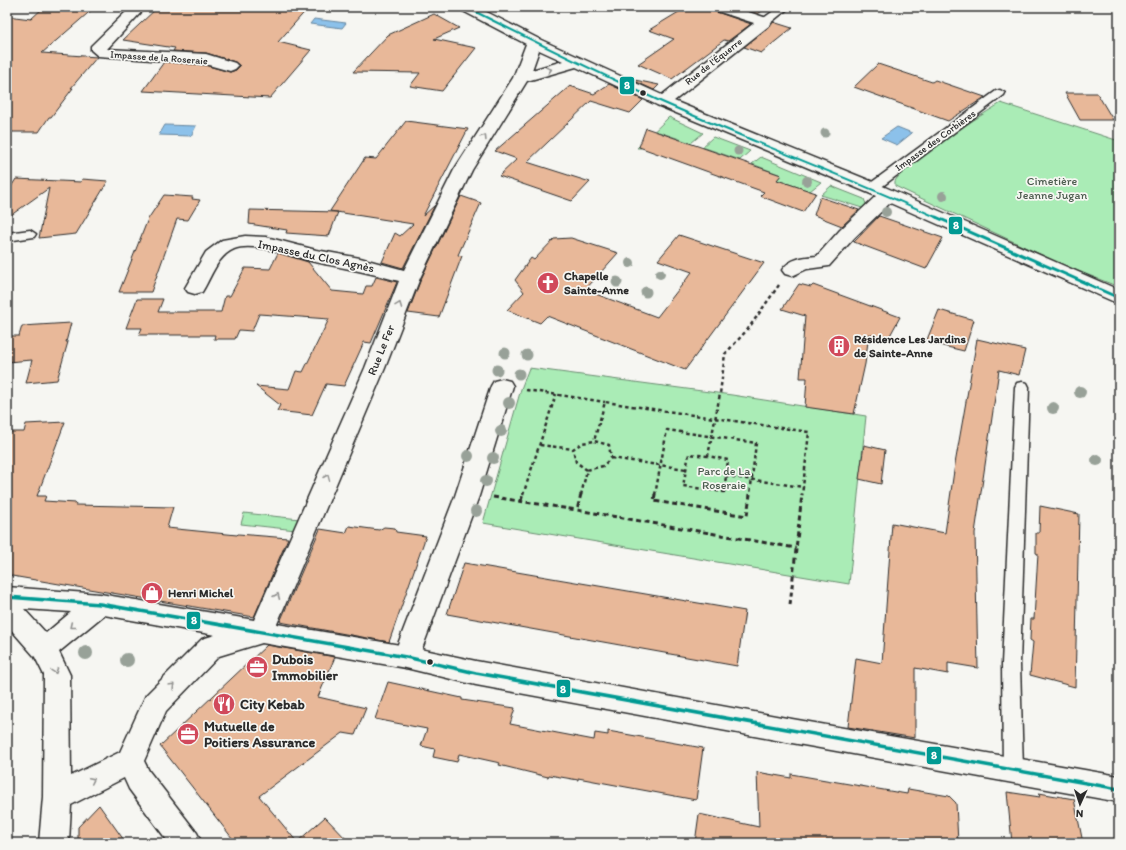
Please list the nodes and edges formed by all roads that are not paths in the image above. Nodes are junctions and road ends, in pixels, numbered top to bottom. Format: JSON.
{"nodes":[{"id":1,"x":139,"y":7,"type":"edge"},
{"id":2,"x":466,"y":7,"type":"edge"},
{"id":3,"x":491,"y":7,"type":"edge"},
{"id":4,"x":719,"y":7,"type":"edge"},
{"id":5,"x":785,"y":7,"type":"edge"},
{"id":6,"x":479,"y":15,"type":"junction"},
{"id":7,"x":765,"y":22,"type":"junction"},
{"id":8,"x":534,"y":42,"type":"junction"},
{"id":9,"x":577,"y":62,"type":"junction"},
{"id":10,"x":230,"y":66,"type":"dead end"},
{"id":11,"x":521,"y":78,"type":"junction"},
{"id":12,"x":1000,"y":93,"type":"dead end"},
{"id":13,"x":663,"y":102,"type":"junction"},
{"id":14,"x":879,"y":192,"type":"junction"},
{"id":15,"x":30,"y":234,"type":"dead end"},
{"id":16,"x":7,"y":237,"type":"edge"},
{"id":17,"x":792,"y":270,"type":"road end"},
{"id":18,"x":410,"y":278,"type":"junction"},
{"id":19,"x":195,"y":288,"type":"dead end"},
{"id":20,"x":1119,"y":298,"type":"edge"},
{"id":21,"x":502,"y":386,"type":"road end"},
{"id":22,"x":1022,"y":387,"type":"dead end"},
{"id":23,"x":7,"y":597,"type":"edge"},
{"id":24,"x":100,"y":604,"type":"junction"},
{"id":25,"x":7,"y":607,"type":"edge"},
{"id":26,"x":261,"y":632,"type":"junction"},
{"id":27,"x":44,"y":649,"type":"junction"},
{"id":28,"x":406,"y":657,"type":"junction"},
{"id":29,"x":130,"y":761,"type":"junction"},
{"id":30,"x":1013,"y":770,"type":"junction"},
{"id":31,"x":1119,"y":789,"type":"edge"},
{"id":32,"x":57,"y":797,"type":"junction"},
{"id":33,"x":54,"y":843,"type":"edge"},
{"id":34,"x":187,"y":843,"type":"edge"}],
"edges":[{"from":1,"to":10,"type":"street","name":"Impasse de la Roseraie"},
{"from":2,"to":6,"type":"street"},
{"from":3,"to":6,"type":"street"},
{"from":4,"to":7,"type":"street"},
{"from":5,"to":7,"type":"lane"},
{"from":6,"to":8,"type":"street"},
{"from":7,"to":13,"type":"street","name":"Rue de l'Équerre"},
{"from":8,"to":9,"type":"street"},
{"from":8,"to":11,"type":"street","name":"Rue Le Fer"},
{"from":11,"to":9,"type":"street","one_way":true},
{"from":9,"to":13,"type":"street"},
{"from":18,"to":11,"type":"street","name":"Rue Le Fer","one_way":true},
{"from":12,"to":14,"type":"lane","name":"Impasse des Corbières"},
{"from":13,"to":14,"type":"street"},
{"from":14,"to":17,"type":"street"},
{"from":14,"to":20,"type":"street"},
{"from":15,"to":16,"type":"lane"},
{"from":18,"to":19,"type":"street","name":"Impasse du Clos Agnès"},
{"from":26,"to":18,"type":"street","name":"Rue Le Fer","one_way":true},
{"from":21,"to":28,"type":"street"},
{"from":22,"to":30,"type":"lane"},
{"from":23,"to":24,"type":"street"},
{"from":24,"to":26,"type":"street"},
{"from":24,"to":27,"type":"street","one_way":true},
{"from":25,"to":27,"type":"street"},
{"from":26,"to":28,"type":"street"},
{"from":29,"to":26,"type":"street","one_way":true},
{"from":27,"to":32,"type":"street","one_way":true},
{"from":28,"to":30,"type":"street"},
{"from":32,"to":29,"type":"street","one_way":true},
{"from":29,"to":34,"type":"street"},
{"from":30,"to":31,"type":"street"},
{"from":32,"to":33,"type":"street"}]}
